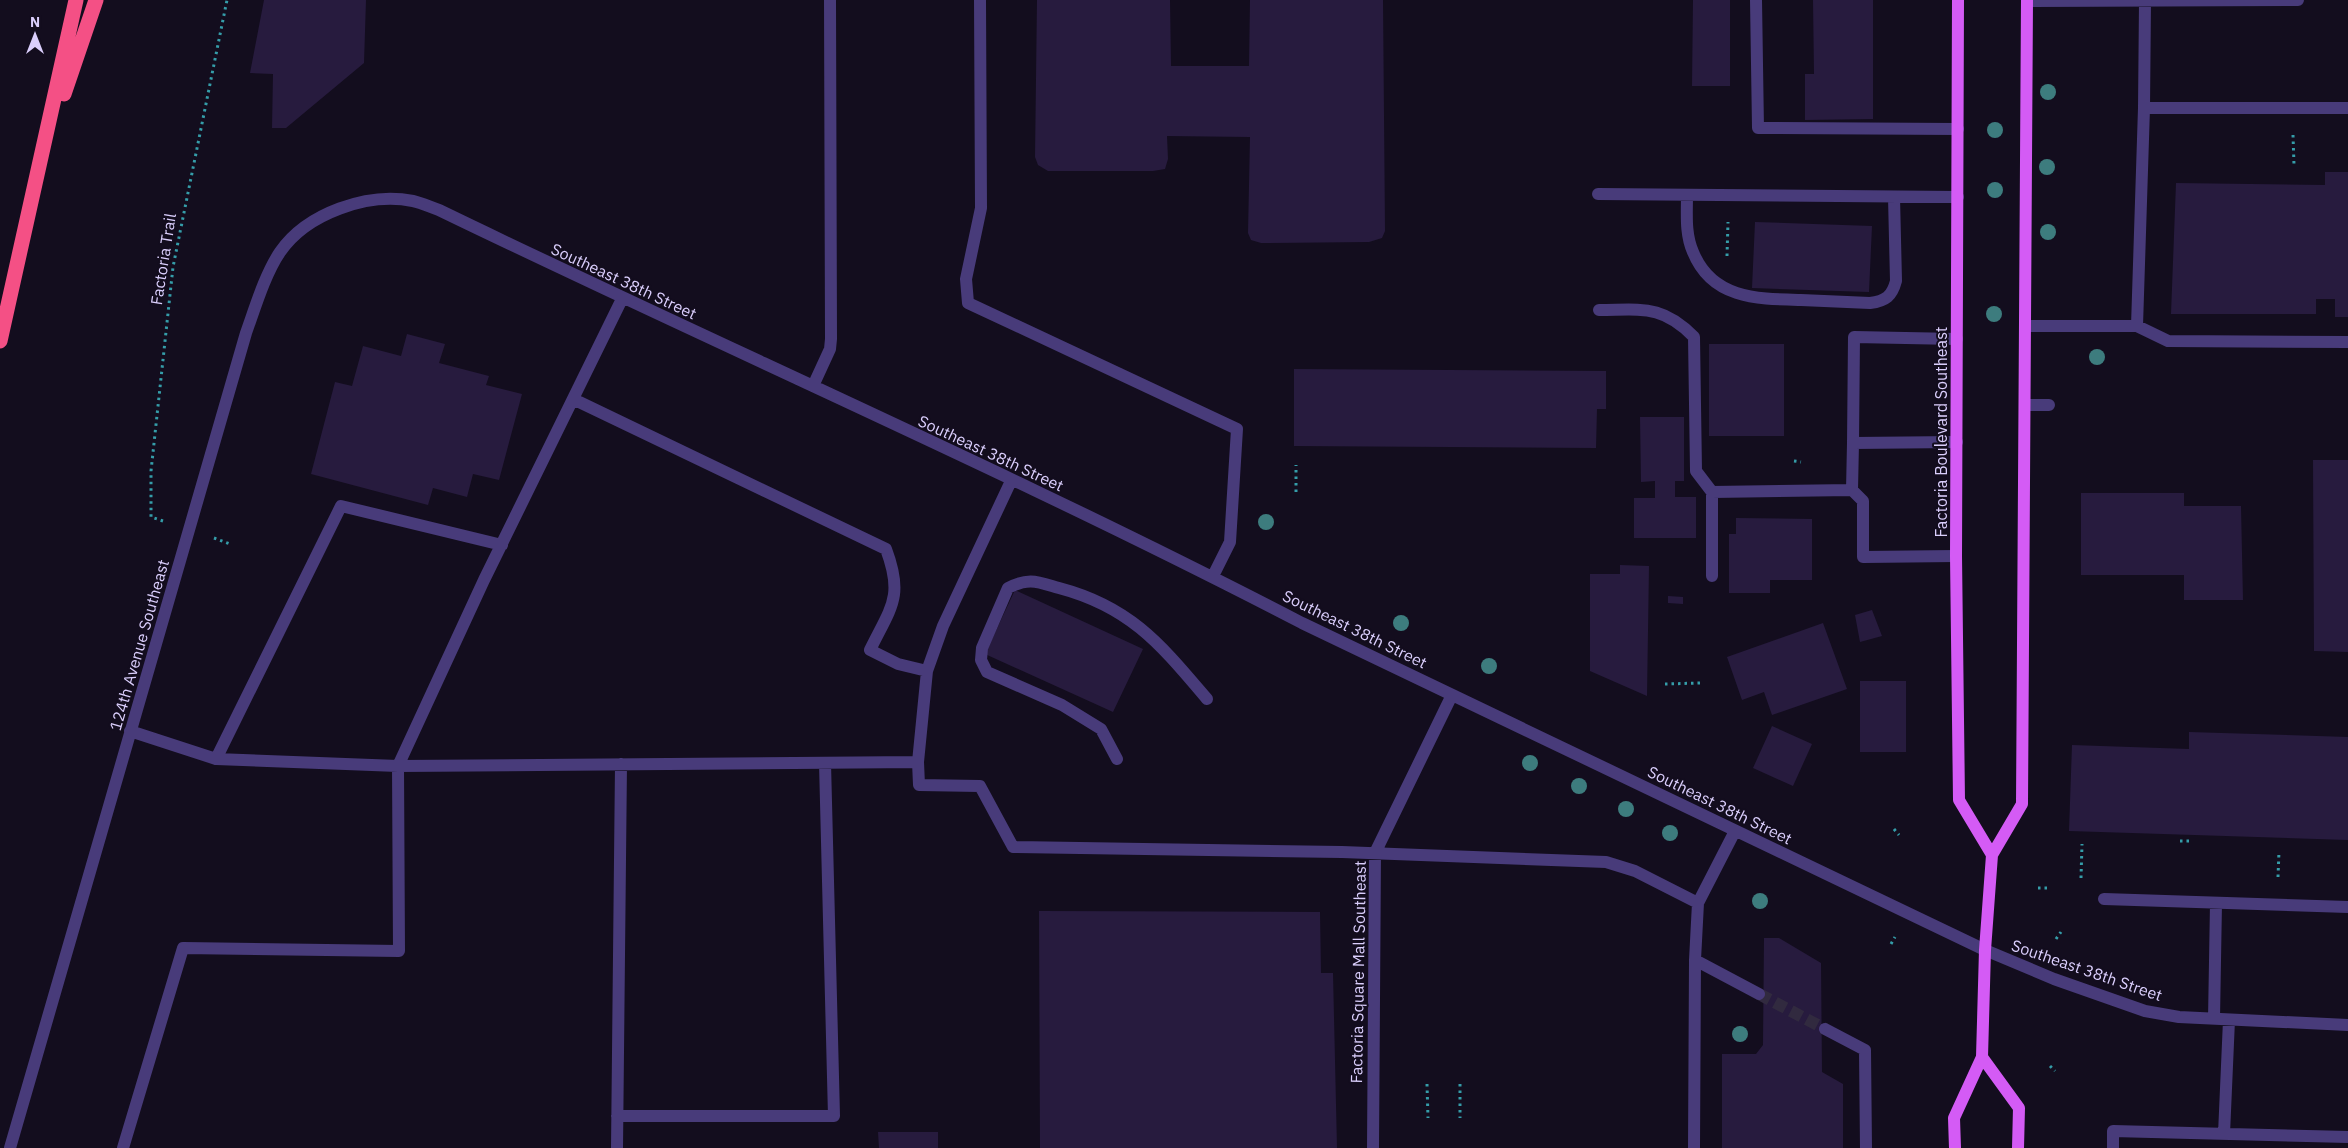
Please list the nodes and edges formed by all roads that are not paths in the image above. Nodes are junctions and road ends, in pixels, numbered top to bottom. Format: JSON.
{"nodes":[{"id":1,"x":76,"y":0,"type":"edge"},
{"id":2,"x":96,"y":0,"type":"edge"},
{"id":3,"x":830,"y":0,"type":"edge"},
{"id":4,"x":980,"y":0,"type":"edge"},
{"id":5,"x":1756,"y":0,"type":"edge"},
{"id":6,"x":1958,"y":0,"type":"edge"},
{"id":7,"x":2298,"y":0,"type":"edge"},
{"id":8,"x":2027,"y":1,"type":"edge"},
{"id":9,"x":2144,"y":2,"type":"junction"},
{"id":10,"x":2144,"y":108,"type":"junction"},
{"id":11,"x":2348,"y":108,"type":"edge"},
{"id":12,"x":1958,"y":129,"type":"junction"},
{"id":13,"x":41,"y":161,"type":"junction"},
{"id":14,"x":1598,"y":194,"type":"dead end"},
{"id":15,"x":1687,"y":195,"type":"junction"},
{"id":16,"x":1894,"y":197,"type":"junction"},
{"id":17,"x":1958,"y":197,"type":"junction"},
{"id":18,"x":366,"y":202,"type":"joint"},
{"id":19,"x":622,"y":299,"type":"junction"},
{"id":20,"x":1599,"y":310,"type":"dead end"},
{"id":21,"x":2024,"y":326,"type":"junction"},
{"id":22,"x":2137,"y":326,"type":"junction"},
{"id":23,"x":1957,"y":339,"type":"junction"},
{"id":24,"x":0,"y":341,"type":"edge"},
{"id":25,"x":2348,"y":342,"type":"edge"},
{"id":26,"x":813,"y":386,"type":"junction"},
{"id":27,"x":573,"y":399,"type":"junction"},
{"id":28,"x":2025,"y":405,"type":"junction"},
{"id":29,"x":2049,"y":406,"type":"dead end"},
{"id":30,"x":1957,"y":442,"type":"junction"},
{"id":31,"x":1853,"y":443,"type":"junction"},
{"id":32,"x":1011,"y":481,"type":"junction"},
{"id":33,"x":1852,"y":490,"type":"junction"},
{"id":34,"x":1712,"y":492,"type":"junction"},
{"id":35,"x":502,"y":546,"type":"junction"},
{"id":36,"x":1956,"y":556,"type":"junction"},
{"id":37,"x":1213,"y":576,"type":"junction"},
{"id":38,"x":1712,"y":576,"type":"dead end"},
{"id":39,"x":927,"y":671,"type":"junction"},
{"id":40,"x":1452,"y":694,"type":"junction"},
{"id":41,"x":1207,"y":699,"type":"dead end"},
{"id":42,"x":130,"y":731,"type":"junction"},
{"id":43,"x":216,"y":759,"type":"junction"},
{"id":44,"x":1117,"y":759,"type":"dead end"},
{"id":45,"x":918,"y":762,"type":"junction"},
{"id":46,"x":825,"y":763,"type":"junction"},
{"id":47,"x":621,"y":764,"type":"junction"},
{"id":48,"x":398,"y":766,"type":"junction"},
{"id":49,"x":1735,"y":831,"type":"junction"},
{"id":50,"x":1375,"y":853,"type":"junction"},
{"id":51,"x":1992,"y":855,"type":"junction"},
{"id":52,"x":2104,"y":899,"type":"dead end"},
{"id":53,"x":1698,"y":903,"type":"junction"},
{"id":54,"x":2216,"y":903,"type":"junction"},
{"id":55,"x":2348,"y":907,"type":"edge"},
{"id":56,"x":1985,"y":950,"type":"junction"},
{"id":57,"x":1695,"y":960,"type":"junction"},
{"id":58,"x":1759,"y":994,"type":"tunnel mouth"},
{"id":59,"x":2214,"y":1019,"type":"junction"},
{"id":60,"x":2229,"y":1020,"type":"junction"},
{"id":61,"x":2348,"y":1025,"type":"edge"},
{"id":62,"x":1826,"y":1029,"type":"tunnel mouth"},
{"id":63,"x":1982,"y":1057,"type":"junction"},
{"id":64,"x":617,"y":1116,"type":"junction"},
{"id":65,"x":2224,"y":1134,"type":"junction"},
{"id":66,"x":2348,"y":1137,"type":"edge"},
{"id":67,"x":10,"y":1148,"type":"edge"},
{"id":68,"x":123,"y":1148,"type":"edge"},
{"id":69,"x":617,"y":1148,"type":"edge"},
{"id":70,"x":1373,"y":1148,"type":"edge"},
{"id":71,"x":1694,"y":1148,"type":"edge"},
{"id":72,"x":1866,"y":1148,"type":"edge"},
{"id":73,"x":1955,"y":1148,"type":"edge"},
{"id":74,"x":2018,"y":1148,"type":"edge"},
{"id":75,"x":2112,"y":1148,"type":"edge"}],
"edges":[{"from":1,"to":13,"type":"highway"},
{"from":2,"to":13,"type":"highway"},
{"from":3,"to":26,"type":"street"},
{"from":4,"to":37,"type":"street"},
{"from":5,"to":12,"type":"street"},
{"from":6,"to":12,"type":"main road","name":"Factoria Boulevard Southeast"},
{"from":7,"to":9,"type":"street"},
{"from":8,"to":9,"type":"street"},
{"from":8,"to":21,"type":"main road"},
{"from":9,"to":10,"type":"street"},
{"from":10,"to":11,"type":"street"},
{"from":10,"to":22,"type":"street"},
{"from":12,"to":17,"type":"main road","name":"Factoria Boulevard Southeast"},
{"from":13,"to":24,"type":"highway"},
{"from":14,"to":15,"type":"street"},
{"from":15,"to":16,"type":"street"},
{"from":15,"to":16,"type":"street"},
{"from":16,"to":17,"type":"street"},
{"from":17,"to":23,"type":"main road","name":"Factoria Boulevard Southeast"},
{"from":18,"to":19,"type":"street","name":"Southeast 38th Street"},
{"from":18,"to":42,"type":"street","name":"124th Avenue Southeast"},
{"from":19,"to":26,"type":"street","name":"Southeast 38th Street"},
{"from":19,"to":27,"type":"street"},
{"from":20,"to":34,"type":"street"},
{"from":21,"to":22,"type":"street"},
{"from":21,"to":28,"type":"main road"},
{"from":22,"to":25,"type":"street"},
{"from":23,"to":30,"type":"main road","name":"Factoria Boulevard Southeast"},
{"from":23,"to":31,"type":"street"},
{"from":26,"to":32,"type":"street","name":"Southeast 38th Street"},
{"from":27,"to":35,"type":"street"},
{"from":27,"to":39,"type":"street"},
{"from":28,"to":29,"type":"street"},
{"from":28,"to":51,"type":"main road"},
{"from":30,"to":31,"type":"street"},
{"from":30,"to":36,"type":"main road","name":"Factoria Boulevard Southeast"},
{"from":31,"to":33,"type":"street"},
{"from":32,"to":37,"type":"street","name":"Southeast 38th Street"},
{"from":32,"to":39,"type":"street"},
{"from":33,"to":34,"type":"street"},
{"from":33,"to":36,"type":"street"},
{"from":34,"to":38,"type":"street"},
{"from":35,"to":43,"type":"street"},
{"from":35,"to":48,"type":"street"},
{"from":36,"to":51,"type":"main road","name":"Factoria Boulevard Southeast"},
{"from":37,"to":40,"type":"street","name":"Southeast 38th Street"},
{"from":39,"to":45,"type":"street"},
{"from":40,"to":49,"type":"street","name":"Southeast 38th Street"},
{"from":40,"to":50,"type":"street","name":"Factoria Square Mall Southeast"},
{"from":41,"to":44,"type":"street"},
{"from":42,"to":43,"type":"street"},
{"from":42,"to":67,"type":"street","name":"124th Avenue Southeast"},
{"from":43,"to":48,"type":"street"},
{"from":45,"to":46,"type":"street"},
{"from":45,"to":50,"type":"street"},
{"from":46,"to":47,"type":"street"},
{"from":46,"to":64,"type":"street"},
{"from":47,"to":48,"type":"street"},
{"from":47,"to":64,"type":"street"},
{"from":48,"to":68,"type":"street"},
{"from":49,"to":53,"type":"street"},
{"from":49,"to":56,"type":"street","name":"Southeast 38th Street"},
{"from":50,"to":53,"type":"street"},
{"from":50,"to":70,"type":"street","name":"Factoria Square Mall Southeast"},
{"from":51,"to":56,"type":"main road"},
{"from":52,"to":54,"type":"street"},
{"from":53,"to":57,"type":"street"},
{"from":54,"to":55,"type":"street"},
{"from":54,"to":59,"type":"street"},
{"from":56,"to":59,"type":"street","name":"Southeast 38th Street"},
{"from":56,"to":63,"type":"main road"},
{"from":57,"to":58,"type":"street"},
{"from":57,"to":71,"type":"street"},
{"from":59,"to":60,"type":"street","name":"Southeast 38th Street"},
{"from":60,"to":61,"type":"street","name":"Southeast 38th Street"},
{"from":60,"to":65,"type":"street"},
{"from":62,"to":72,"type":"street"},
{"from":63,"to":73,"type":"main road"},
{"from":63,"to":74,"type":"main road"},
{"from":64,"to":69,"type":"street"},
{"from":65,"to":66,"type":"street"},
{"from":65,"to":75,"type":"street"}]}
